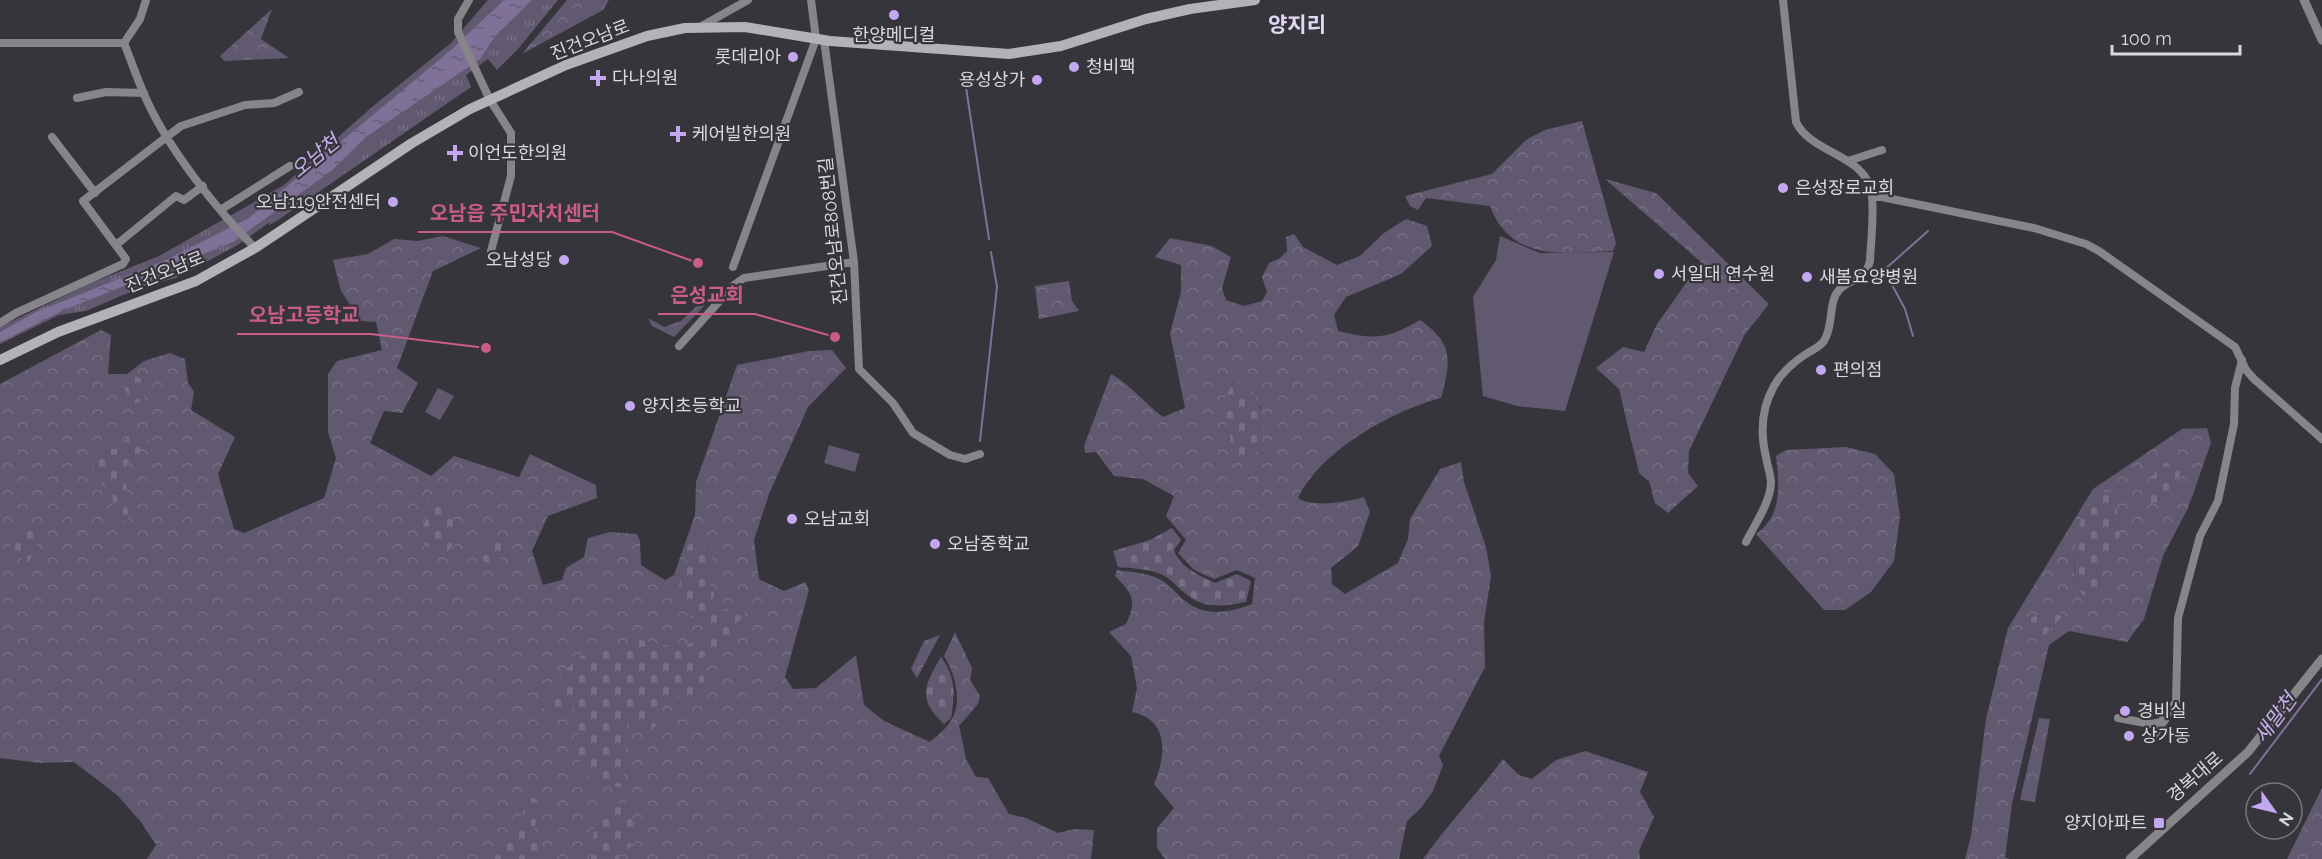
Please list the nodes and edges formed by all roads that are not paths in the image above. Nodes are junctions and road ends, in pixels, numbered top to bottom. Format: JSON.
{"nodes":[{"id":1,"x":146,"y":0,"type":"edge"},
{"id":2,"x":469,"y":0,"type":"edge"},
{"id":3,"x":748,"y":0,"type":"edge"},
{"id":4,"x":811,"y":0,"type":"edge"},
{"id":5,"x":1255,"y":0,"type":"edge"},
{"id":6,"x":1783,"y":0,"type":"edge"},
{"id":7,"x":2304,"y":0,"type":"edge"},
{"id":8,"x":700,"y":27,"type":"junction"},
{"id":9,"x":820,"y":39,"type":"junction"},
{"id":10,"x":2322,"y":40,"type":"edge"},
{"id":11,"x":0,"y":43,"type":"edge"},
{"id":12,"x":124,"y":43,"type":"junction"},
{"id":13,"x":298,"y":92,"type":"dead end"},
{"id":14,"x":144,"y":93,"type":"junction"},
{"id":15,"x":77,"y":98,"type":"dead end"},
{"id":16,"x":490,"y":100,"type":"junction"},
{"id":17,"x":166,"y":136,"type":"junction"},
{"id":18,"x":52,"y":137,"type":"dead end"},
{"id":19,"x":1882,"y":150,"type":"dead end"},
{"id":20,"x":1848,"y":161,"type":"junction"},
{"id":21,"x":290,"y":166,"type":"dead end"},
{"id":22,"x":203,"y":186,"type":"junction"},
{"id":23,"x":95,"y":193,"type":"junction"},
{"id":24,"x":1872,"y":195,"type":"junction"},
{"id":25,"x":222,"y":209,"type":"junction"},
{"id":26,"x":252,"y":244,"type":"junction"},
{"id":27,"x":116,"y":245,"type":"junction"},
{"id":28,"x":491,"y":251,"type":"dead end"},
{"id":29,"x":854,"y":262,"type":"junction"},
{"id":30,"x":733,"y":267,"type":"dead end"},
{"id":31,"x":0,"y":323,"type":"edge"},
{"id":32,"x":679,"y":345,"type":"dead end"},
{"id":33,"x":0,"y":360,"type":"edge"},
{"id":34,"x":2242,"y":360,"type":"junction"},
{"id":35,"x":2322,"y":440,"type":"edge"},
{"id":36,"x":980,"y":454,"type":"dead end"},
{"id":37,"x":1746,"y":542,"type":"dead end"},
{"id":38,"x":2322,"y":659,"type":"edge"},
{"id":39,"x":2170,"y":712,"type":"junction"},
{"id":40,"x":2118,"y":718,"type":"dead end"},
{"id":41,"x":2152,"y":738,"type":"dead end"},
{"id":42,"x":2130,"y":859,"type":"edge"}],
"edges":[{"from":1,"to":12,"type":"street"},
{"from":2,"to":16,"type":"street"},
{"from":3,"to":8,"type":"street"},
{"from":4,"to":9,"type":"street","name":"진건오남로808번길"},
{"from":5,"to":9,"type":"main road","name":"진건오남로"},
{"from":6,"to":20,"type":"street"},
{"from":7,"to":10,"type":"street"},
{"from":8,"to":9,"type":"main road","name":"진건오남로"},
{"from":8,"to":16,"type":"main road","name":"진건오남로"},
{"from":9,"to":29,"type":"street","name":"진건오남로808번길"},
{"from":9,"to":30,"type":"street"},
{"from":11,"to":12,"type":"street"},
{"from":12,"to":14,"type":"street"},
{"from":13,"to":17,"type":"street"},
{"from":14,"to":15,"type":"street"},
{"from":14,"to":17,"type":"street"},
{"from":16,"to":26,"type":"main road","name":"진건오남로"},
{"from":16,"to":28,"type":"street"},
{"from":17,"to":22,"type":"street"},
{"from":17,"to":23,"type":"street"},
{"from":18,"to":23,"type":"street"},
{"from":19,"to":20,"type":"street"},
{"from":20,"to":24,"type":"street"},
{"from":21,"to":25,"type":"street"},
{"from":22,"to":25,"type":"street"},
{"from":22,"to":27,"type":"street"},
{"from":23,"to":27,"type":"street"},
{"from":24,"to":34,"type":"street"},
{"from":24,"to":37,"type":"street"},
{"from":25,"to":26,"type":"street"},
{"from":26,"to":33,"type":"main road","name":"진건오남로"},
{"from":27,"to":31,"type":"street"},
{"from":29,"to":32,"type":"street"},
{"from":29,"to":36,"type":"street","name":"진건오남로808번길"},
{"from":34,"to":35,"type":"street"},
{"from":34,"to":39,"type":"street"},
{"from":38,"to":42,"type":"street","name":"경복대로"},
{"from":39,"to":40,"type":"street"},
{"from":39,"to":41,"type":"street"}]}
